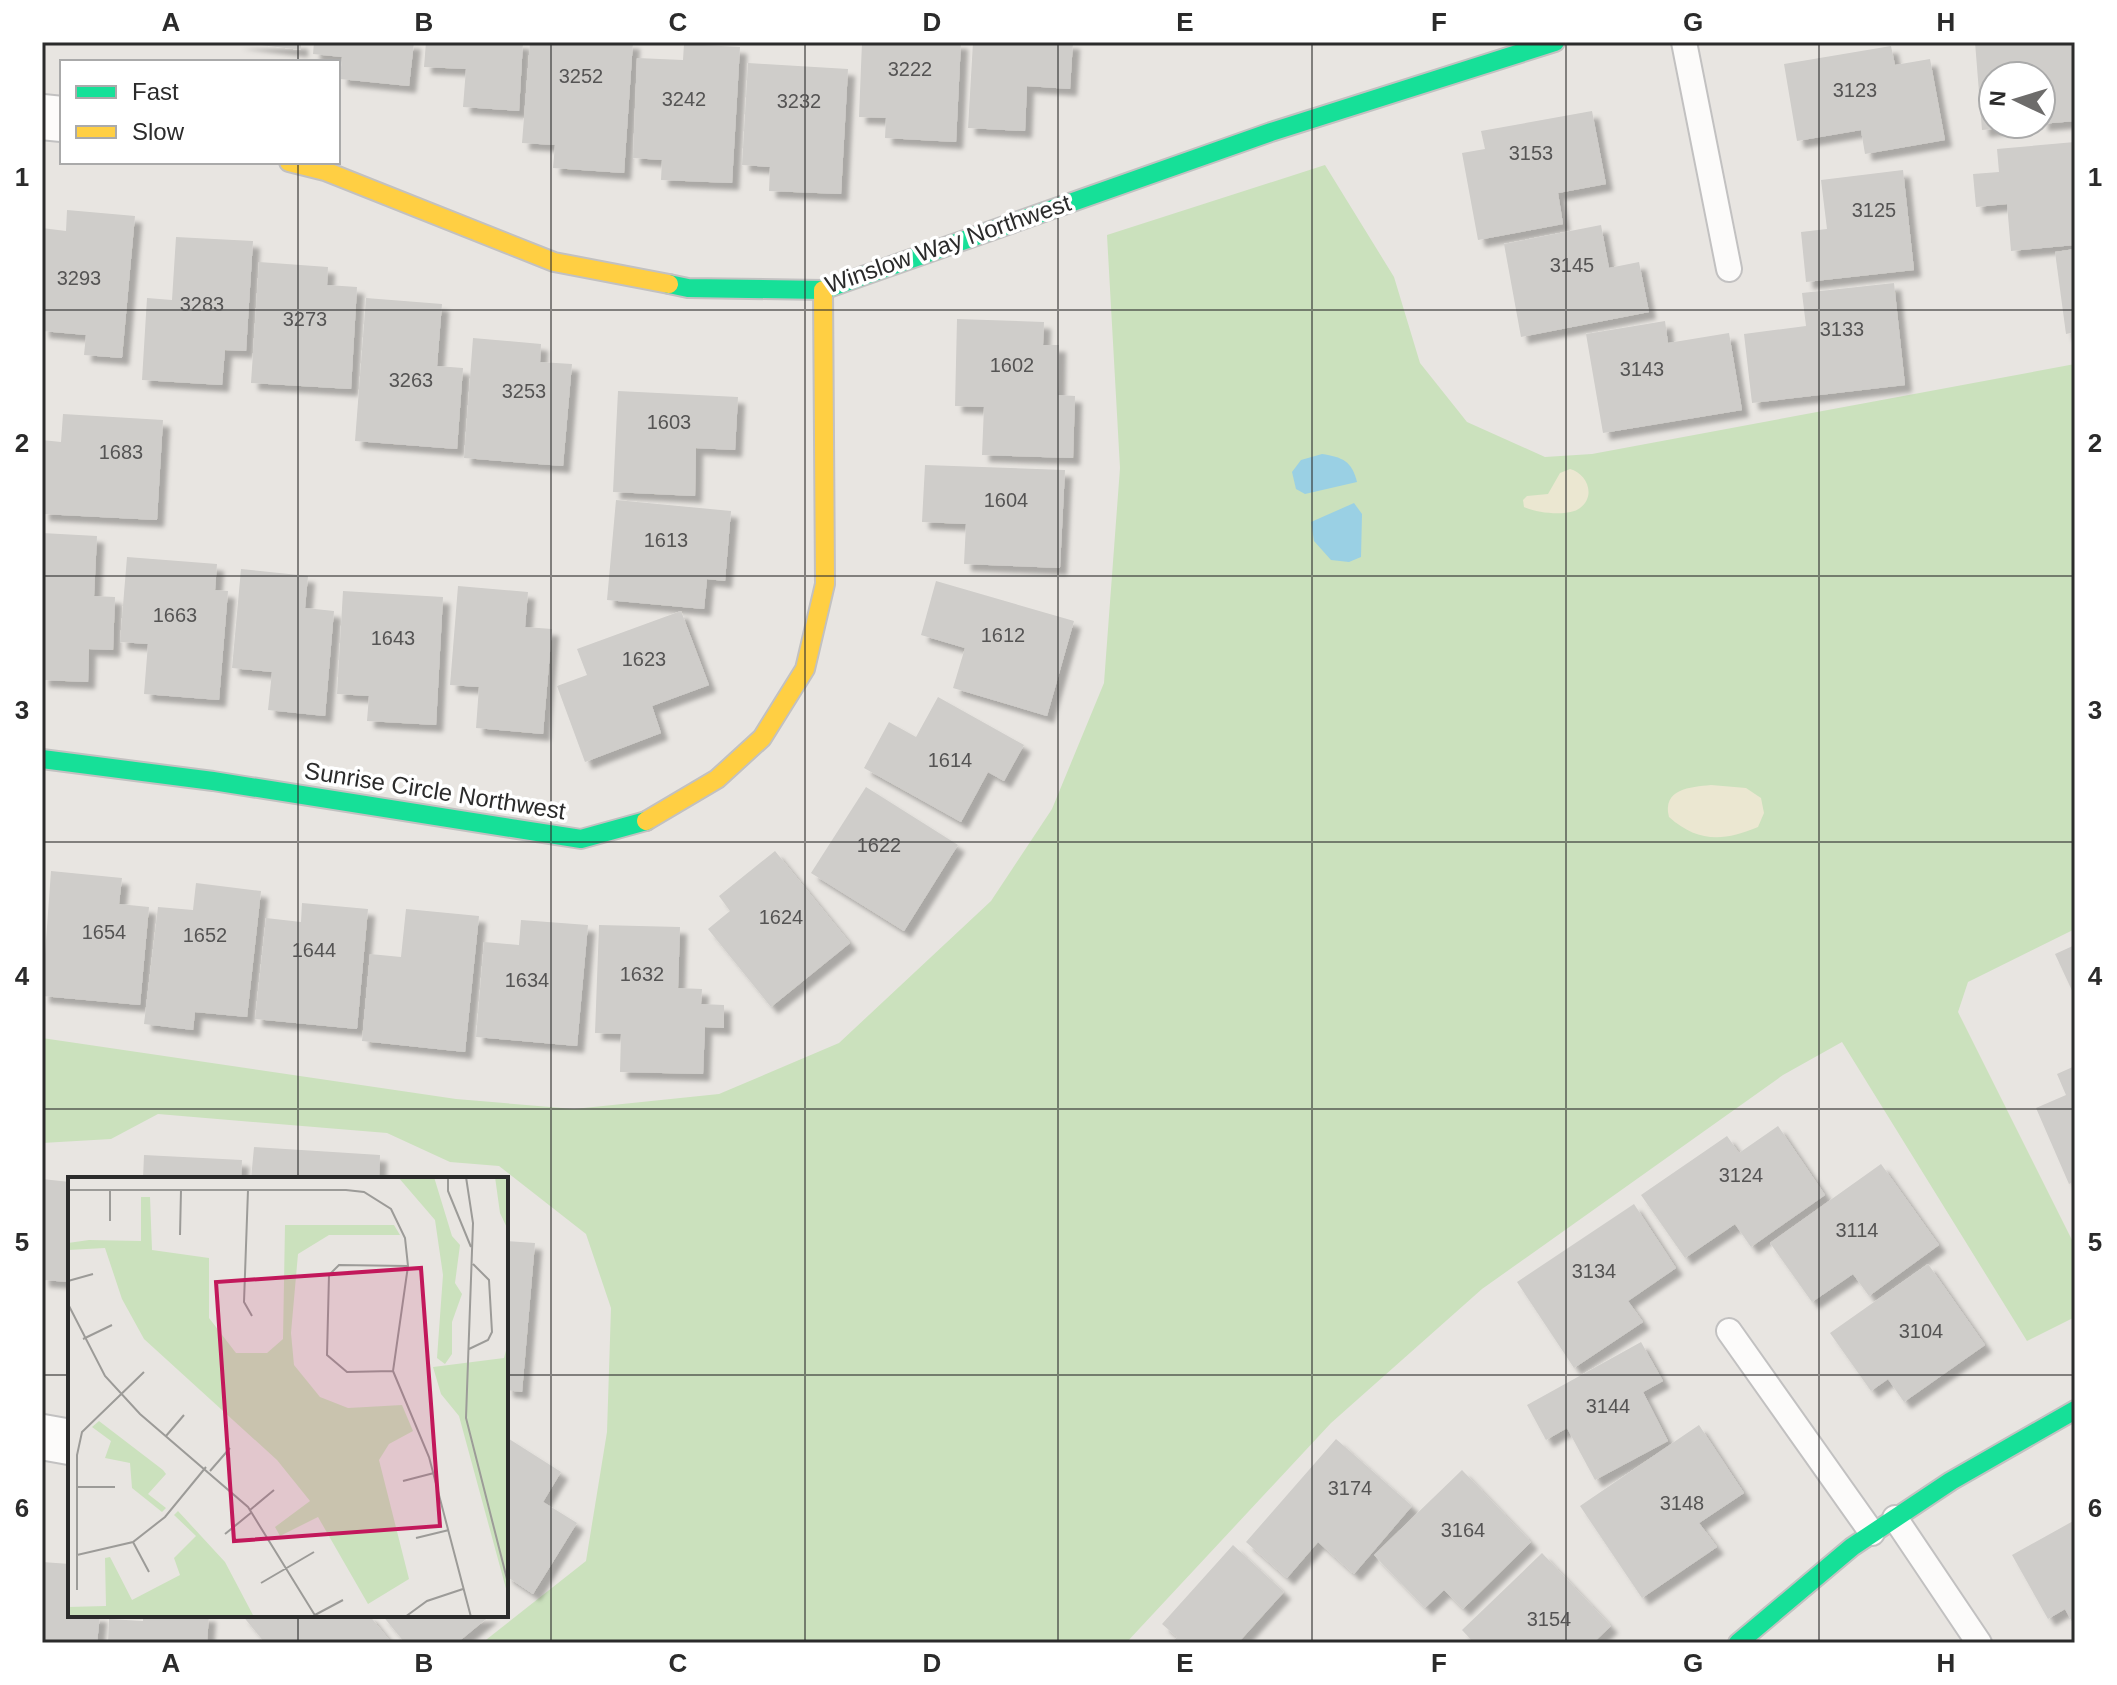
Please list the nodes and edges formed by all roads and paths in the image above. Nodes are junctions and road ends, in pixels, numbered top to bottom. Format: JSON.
{"nodes":[{"id":1,"x":1555,"y":42,"type":"edge"},
{"id":2,"x":1684,"y":42,"type":"edge"},
{"id":3,"x":297,"y":164,"type":"edge"},
{"id":4,"x":1729,"y":269,"type":"dead end"},
{"id":5,"x":823,"y":290,"type":"junction"},
{"id":6,"x":42,"y":759,"type":"edge"},
{"id":7,"x":1729,"y":1331,"type":"dead end"},
{"id":8,"x":2075,"y":1410,"type":"edge"},
{"id":9,"x":42,"y":1437,"type":"edge"},
{"id":10,"x":68,"y":1442,"type":"edge"},
{"id":11,"x":1895,"y":1518,"type":"junction"},
{"id":12,"x":1872,"y":1533,"type":"junction"},
{"id":13,"x":1738,"y":1643,"type":"edge"},
{"id":14,"x":1979,"y":1643,"type":"edge"}],
"edges":[{"from":1,"to":5,"type":"street","name":"Winslow Way Northwest"},
{"from":2,"to":4,"type":"lane"},
{"from":3,"to":5,"type":"street","name":"Winslow Way Northwest"},
{"from":5,"to":6,"type":"street","name":"Sunrise Circle Northwest"},
{"from":7,"to":12,"type":"lane"},
{"from":8,"to":11,"type":"street"},
{"from":9,"to":10,"type":"street"},
{"from":11,"to":12,"type":"street"},
{"from":11,"to":14,"type":"lane"},
{"from":12,"to":13,"type":"street"}]}
